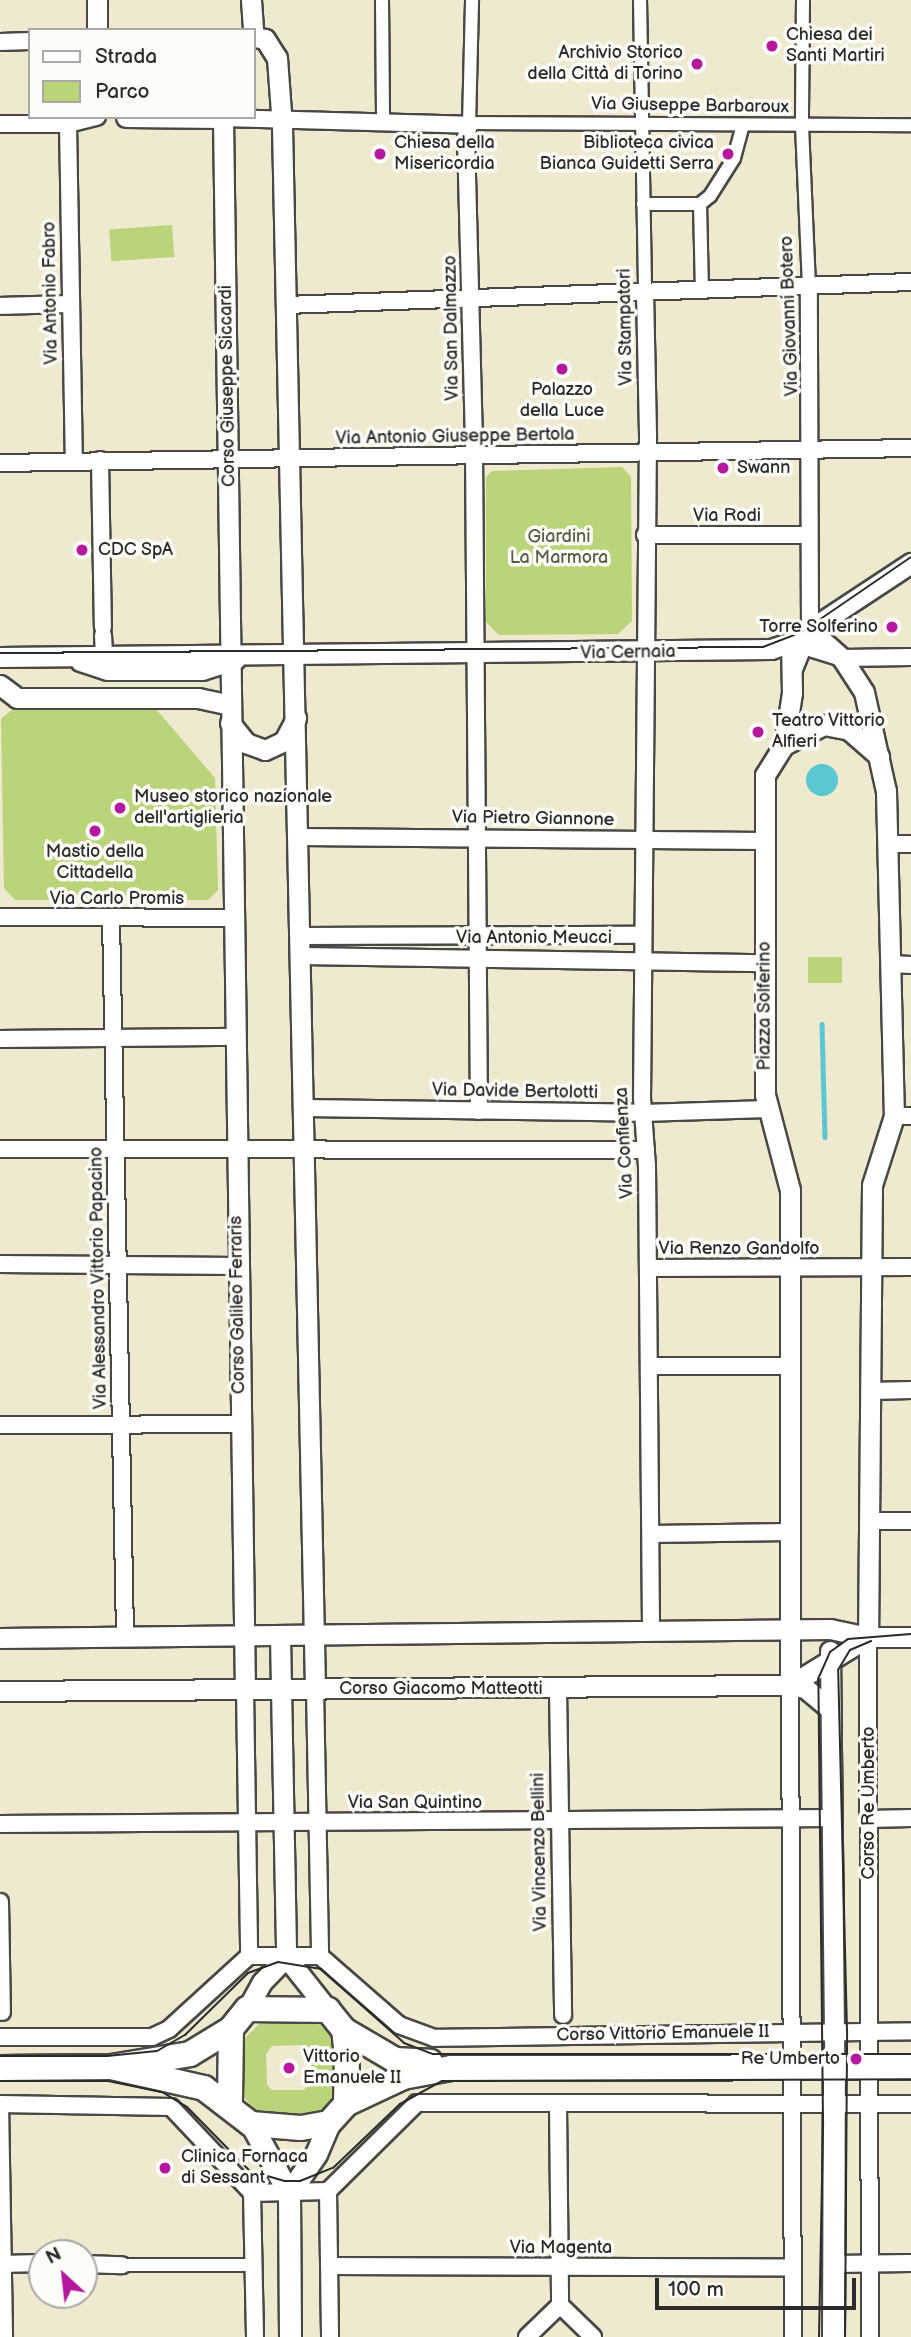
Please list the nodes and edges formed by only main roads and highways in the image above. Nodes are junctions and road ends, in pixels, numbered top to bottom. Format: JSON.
{"nodes":[{"id":1,"x":231,"y":2029,"type":"junction"},
{"id":2,"x":344,"y":2030,"type":"junction"},
{"id":3,"x":111,"y":2067,"type":"junction"},
{"id":4,"x":834,"y":2067,"type":"junction"},
{"id":5,"x":911,"y":2067,"type":"edge"},
{"id":6,"x":0,"y":2068,"type":"edge"},
{"id":7,"x":451,"y":2068,"type":"junction"},
{"id":8,"x":346,"y":2104,"type":"junction"},
{"id":9,"x":230,"y":2105,"type":"junction"},
{"id":10,"x":251,"y":2123,"type":"junction"},
{"id":11,"x":329,"y":2123,"type":"junction"},
{"id":12,"x":289,"y":2193,"type":"junction"},
{"id":13,"x":290,"y":2337,"type":"edge"},
{"id":14,"x":833,"y":2337,"type":"edge"}],
"edges":[{"from":1,"to":2,"type":"main road"},
{"from":1,"to":3,"type":"main road"},
{"from":1,"to":9,"type":"main road"},
{"from":2,"to":7,"type":"main road","name":"Corso Vittorio Emanuele II"},
{"from":2,"to":8,"type":"main road"},
{"from":3,"to":6,"type":"main road"},
{"from":3,"to":9,"type":"main road"},
{"from":4,"to":5,"type":"main road","name":"Corso Vittorio Emanuele II"},
{"from":4,"to":7,"type":"main road","name":"Corso Vittorio Emanuele II"},
{"from":4,"to":14,"type":"main road"},
{"from":7,"to":8,"type":"main road","name":"Corso Vittorio Emanuele II"},
{"from":8,"to":11,"type":"main road"},
{"from":9,"to":10,"type":"main road"},
{"from":10,"to":11,"type":"main road"},
{"from":10,"to":12,"type":"main road"},
{"from":11,"to":12,"type":"main road"},
{"from":12,"to":13,"type":"main road"}]}
